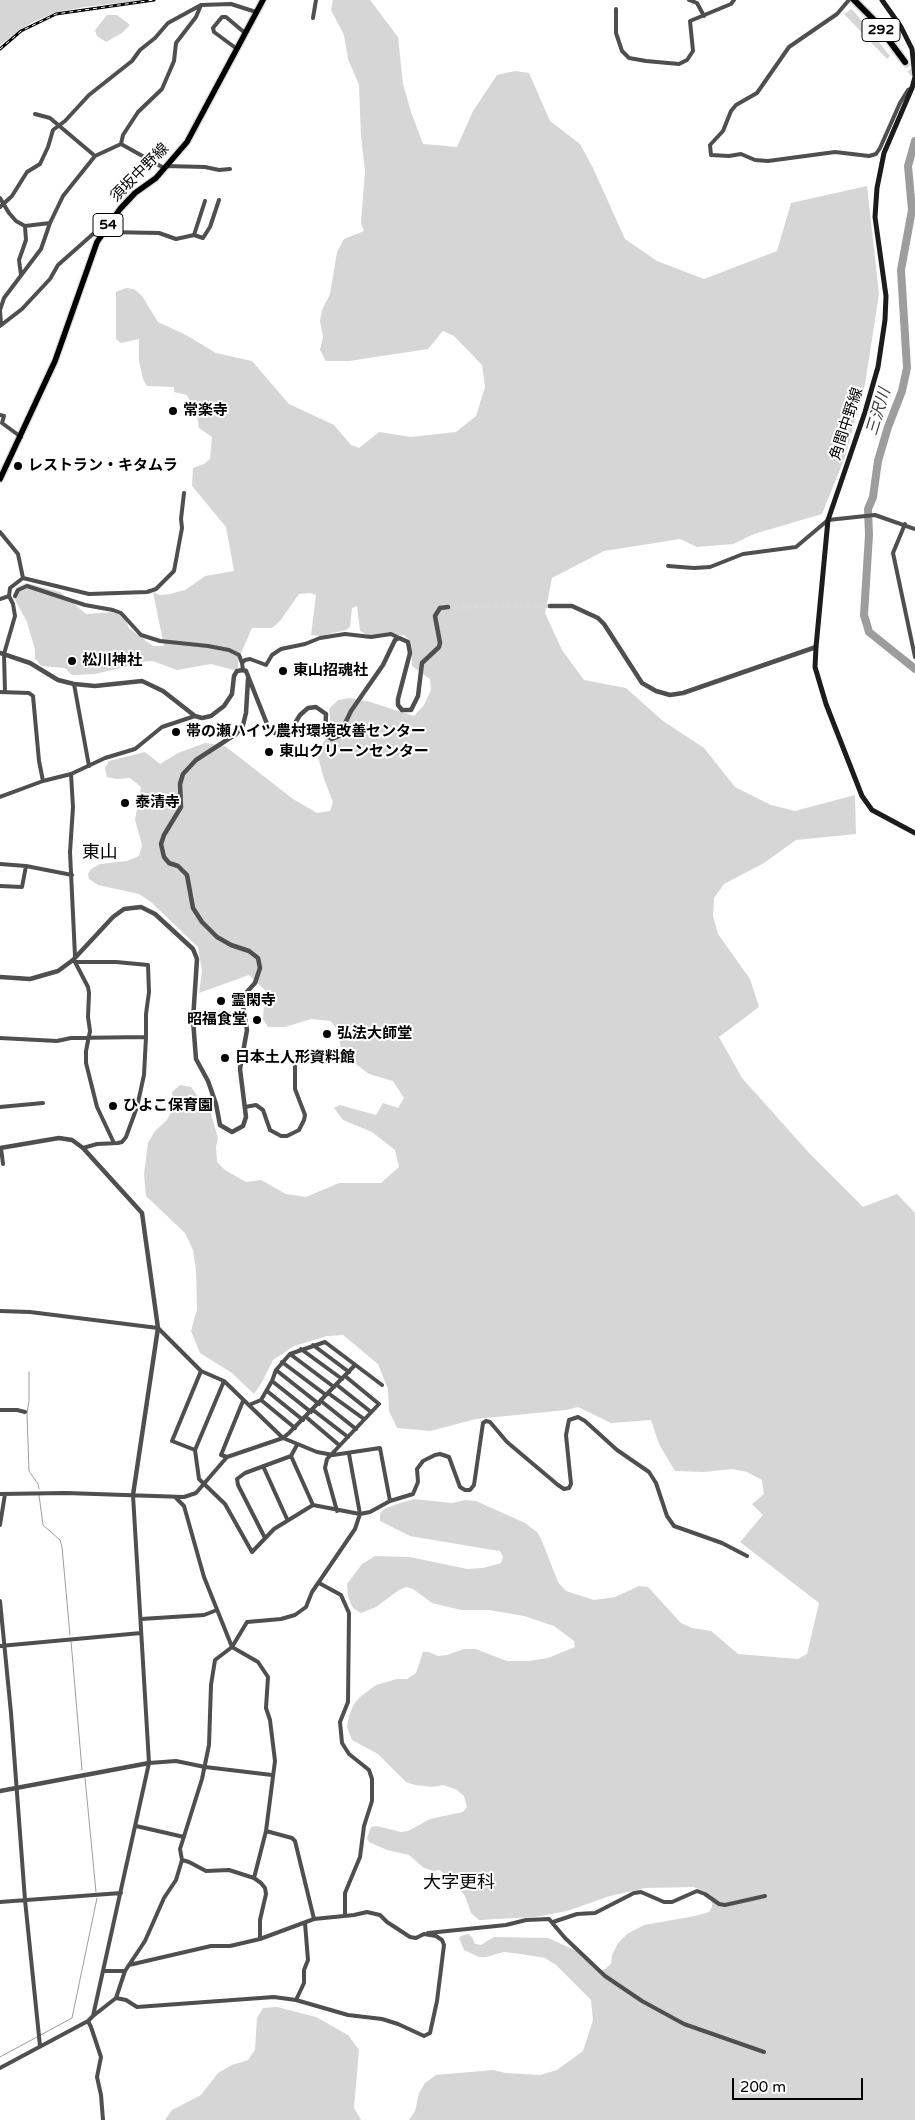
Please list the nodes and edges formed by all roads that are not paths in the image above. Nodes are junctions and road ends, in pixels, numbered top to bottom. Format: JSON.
{"nodes":[{"id":1,"x":263,"y":0,"type":"edge"},
{"id":2,"x":316,"y":0,"type":"edge"},
{"id":3,"x":689,"y":0,"type":"edge"},
{"id":4,"x":734,"y":0,"type":"edge"},
{"id":5,"x":849,"y":0,"type":"edge"},
{"id":6,"x":854,"y":0,"type":"edge"},
{"id":7,"x":882,"y":0,"type":"edge"},
{"id":8,"x":201,"y":5,"type":"junction"},
{"id":9,"x":616,"y":9,"type":"dead end"},
{"id":10,"x":256,"y":12,"type":"junction"},
{"id":11,"x":704,"y":16,"type":"junction"},
{"id":12,"x":313,"y":18,"type":"dead end"},
{"id":13,"x":245,"y":33,"type":"junction"},
{"id":14,"x":237,"y":49,"type":"junction"},
{"id":15,"x":905,"y":62,"type":"tunnel mouth"},
{"id":16,"x":912,"y":88,"type":"junction"},
{"id":17,"x":35,"y":114,"type":"dead end"},
{"id":18,"x":58,"y":126,"type":"junction"},
{"id":19,"x":121,"y":144,"type":"junction"},
{"id":20,"x":95,"y":156,"type":"junction"},
{"id":21,"x":165,"y":167,"type":"junction"},
{"id":22,"x":230,"y":169,"type":"dead end"},
{"id":23,"x":0,"y":198,"type":"edge"},
{"id":24,"x":219,"y":200,"type":"dead end"},
{"id":25,"x":205,"y":201,"type":"dead end"},
{"id":26,"x":4,"y":203,"type":"junction"},
{"id":27,"x":0,"y":207,"type":"edge"},
{"id":28,"x":50,"y":223,"type":"junction"},
{"id":29,"x":24,"y":226,"type":"junction"},
{"id":30,"x":103,"y":232,"type":"junction"},
{"id":31,"x":194,"y":235,"type":"junction"},
{"id":32,"x":21,"y":275,"type":"junction"},
{"id":33,"x":0,"y":326,"type":"edge"},
{"id":34,"x":0,"y":415,"type":"edge"},
{"id":35,"x":20,"y":437,"type":"junction"},
{"id":36,"x":0,"y":479,"type":"edge"},
{"id":37,"x":184,"y":493,"type":"dead end"},
{"id":38,"x":828,"y":520,"type":"junction"},
{"id":39,"x":905,"y":524,"type":"junction"},
{"id":40,"x":915,"y":529,"type":"edge"},
{"id":41,"x":0,"y":532,"type":"edge"},
{"id":42,"x":668,"y":566,"type":"dead end"},
{"id":43,"x":23,"y":578,"type":"junction"},
{"id":44,"x":9,"y":596,"type":"junction"},
{"id":45,"x":15,"y":596,"type":"dead end"},
{"id":46,"x":0,"y":599,"type":"edge"},
{"id":47,"x":550,"y":606,"type":"tunnel mouth"},
{"id":48,"x":448,"y":607,"type":"dead end"},
{"id":49,"x":398,"y":638,"type":"junction"},
{"id":50,"x":816,"y":647,"type":"junction"},
{"id":51,"x":2,"y":653,"type":"edge"},
{"id":52,"x":915,"y":657,"type":"edge"},
{"id":53,"x":242,"y":663,"type":"junction"},
{"id":54,"x":242,"y":670,"type":"junction"},
{"id":55,"x":248,"y":678,"type":"junction"},
{"id":56,"x":74,"y":684,"type":"junction"},
{"id":57,"x":2,"y":692,"type":"edge"},
{"id":58,"x":195,"y":716,"type":"junction"},
{"id":59,"x":89,"y":766,"type":"junction"},
{"id":60,"x":71,"y":774,"type":"junction"},
{"id":61,"x":43,"y":781,"type":"junction"},
{"id":62,"x":0,"y":797,"type":"edge"},
{"id":63,"x":915,"y":833,"type":"edge"},
{"id":64,"x":0,"y":864,"type":"edge"},
{"id":65,"x":26,"y":866,"type":"junction"},
{"id":66,"x":72,"y":875,"type":"junction"},
{"id":67,"x":0,"y":886,"type":"edge"},
{"id":68,"x":74,"y":959,"type":"junction"},
{"id":69,"x":0,"y":977,"type":"edge"},
{"id":70,"x":146,"y":1037,"type":"junction"},
{"id":71,"x":0,"y":1038,"type":"edge"},
{"id":72,"x":89,"y":1038,"type":"junction"},
{"id":73,"x":300,"y":1059,"type":"dead end"},
{"id":74,"x":43,"y":1103,"type":"dead end"},
{"id":75,"x":0,"y":1107,"type":"edge"},
{"id":76,"x":245,"y":1107,"type":"junction"},
{"id":77,"x":114,"y":1143,"type":"junction"},
{"id":78,"x":1,"y":1148,"type":"edge"},
{"id":79,"x":83,"y":1148,"type":"junction"},
{"id":80,"x":3,"y":1164,"type":"dead end"},
{"id":81,"x":0,"y":1310,"type":"edge"},
{"id":82,"x":158,"y":1328,"type":"junction"},
{"id":83,"x":313,"y":1345,"type":"junction"},
{"id":84,"x":301,"y":1349,"type":"junction"},
{"id":85,"x":290,"y":1354,"type":"junction"},
{"id":86,"x":282,"y":1362,"type":"junction"},
{"id":87,"x":356,"y":1365,"type":"junction"},
{"id":88,"x":276,"y":1370,"type":"junction"},
{"id":89,"x":201,"y":1371,"type":"junction"},
{"id":90,"x":349,"y":1372,"type":"junction"},
{"id":91,"x":343,"y":1377,"type":"junction"},
{"id":92,"x":224,"y":1381,"type":"junction"},
{"id":93,"x":272,"y":1381,"type":"junction"},
{"id":94,"x":382,"y":1385,"type":"dead end"},
{"id":95,"x":335,"y":1386,"type":"junction"},
{"id":96,"x":266,"y":1391,"type":"junction"},
{"id":97,"x":327,"y":1394,"type":"junction"},
{"id":98,"x":261,"y":1400,"type":"junction"},
{"id":99,"x":243,"y":1401,"type":"junction"},
{"id":100,"x":320,"y":1403,"type":"junction"},
{"id":101,"x":249,"y":1405,"type":"junction"},
{"id":102,"x":0,"y":1410,"type":"edge"},
{"id":103,"x":312,"y":1411,"type":"junction"},
{"id":104,"x":25,"y":1412,"type":"dead end"},
{"id":105,"x":371,"y":1412,"type":"junction"},
{"id":106,"x":304,"y":1419,"type":"junction"},
{"id":107,"x":364,"y":1419,"type":"junction"},
{"id":108,"x":295,"y":1428,"type":"junction"},
{"id":109,"x":356,"y":1429,"type":"junction"},
{"id":110,"x":348,"y":1437,"type":"junction"},
{"id":111,"x":283,"y":1438,"type":"junction"},
{"id":112,"x":297,"y":1445,"type":"junction"},
{"id":113,"x":340,"y":1445,"type":"junction"},
{"id":114,"x":195,"y":1450,"type":"junction"},
{"id":115,"x":349,"y":1454,"type":"junction"},
{"id":116,"x":332,"y":1455,"type":"junction"},
{"id":117,"x":291,"y":1456,"type":"junction"},
{"id":118,"x":227,"y":1458,"type":"junction"},
{"id":119,"x":263,"y":1466,"type":"junction"},
{"id":120,"x":203,"y":1484,"type":"junction"},
{"id":121,"x":0,"y":1494,"type":"edge"},
{"id":122,"x":5,"y":1494,"type":"junction"},
{"id":123,"x":133,"y":1495,"type":"junction"},
{"id":124,"x":176,"y":1498,"type":"junction"},
{"id":125,"x":390,"y":1501,"type":"junction"},
{"id":126,"x":313,"y":1505,"type":"junction"},
{"id":127,"x":337,"y":1511,"type":"junction"},
{"id":128,"x":360,"y":1514,"type":"junction"},
{"id":129,"x":287,"y":1519,"type":"junction"},
{"id":130,"x":0,"y":1525,"type":"edge"},
{"id":131,"x":265,"y":1538,"type":"junction"},
{"id":132,"x":747,"y":1556,"type":"dead end"},
{"id":133,"x":319,"y":1583,"type":"junction"},
{"id":134,"x":0,"y":1600,"type":"edge"},
{"id":135,"x":217,"y":1610,"type":"junction"},
{"id":136,"x":141,"y":1619,"type":"junction"},
{"id":137,"x":142,"y":1633,"type":"junction"},
{"id":138,"x":2,"y":1645,"type":"edge"},
{"id":139,"x":232,"y":1646,"type":"junction"},
{"id":140,"x":149,"y":1763,"type":"junction"},
{"id":141,"x":205,"y":1767,"type":"junction"},
{"id":142,"x":272,"y":1775,"type":"junction"},
{"id":143,"x":17,"y":1788,"type":"junction"},
{"id":144,"x":0,"y":1791,"type":"edge"},
{"id":145,"x":136,"y":1826,"type":"junction"},
{"id":146,"x":266,"y":1831,"type":"junction"},
{"id":147,"x":184,"y":1837,"type":"junction"},
{"id":148,"x":182,"y":1860,"type":"junction"},
{"id":149,"x":254,"y":1878,"type":"junction"},
{"id":150,"x":121,"y":1892,"type":"junction"},
{"id":151,"x":765,"y":1896,"type":"dead end"},
{"id":152,"x":25,"y":1900,"type":"junction"},
{"id":153,"x":0,"y":1902,"type":"edge"},
{"id":154,"x":345,"y":1916,"type":"junction"},
{"id":155,"x":314,"y":1919,"type":"junction"},
{"id":156,"x":553,"y":1922,"type":"junction"},
{"id":157,"x":305,"y":1923,"type":"junction"},
{"id":158,"x":424,"y":1934,"type":"junction"},
{"id":159,"x":260,"y":1939,"type":"junction"},
{"id":160,"x":129,"y":1965,"type":"junction"},
{"id":161,"x":103,"y":1971,"type":"junction"},
{"id":162,"x":125,"y":1971,"type":"junction"},
{"id":163,"x":116,"y":1998,"type":"junction"},
{"id":164,"x":296,"y":2000,"type":"junction"},
{"id":165,"x":93,"y":2016,"type":"junction"},
{"id":166,"x":88,"y":2021,"type":"junction"},
{"id":167,"x":40,"y":2046,"type":"junction"},
{"id":168,"x":764,"y":2052,"type":"dead end"},
{"id":169,"x":0,"y":2068,"type":"edge"},
{"id":170,"x":103,"y":2120,"type":"edge"}],
"edges":[{"from":1,"to":10,"type":"main road","name":"須坂中野線","number":"54"},
{"from":2,"to":12,"type":"street"},
{"from":3,"to":11,"type":"street"},
{"from":4,"to":11,"type":"street"},
{"from":5,"to":16,"type":"street"},
{"from":6,"to":15,"type":"highway","number":"292"},
{"from":7,"to":16,"type":"main road","name":"角間中野線"},
{"from":8,"to":10,"type":"street"},
{"from":8,"to":18,"type":"street"},
{"from":8,"to":19,"type":"street"},
{"from":9,"to":11,"type":"street"},
{"from":10,"to":13,"type":"main road","name":"須坂中野線","number":"54"},
{"from":13,"to":14,"type":"main road","name":"須坂中野線","number":"54"},
{"from":13,"to":14,"type":"street"},
{"from":14,"to":21,"type":"main road","name":"須坂中野線","number":"54"},
{"from":16,"to":38,"type":"main road","name":"角間中野線"},
{"from":17,"to":18,"type":"street"},
{"from":18,"to":20,"type":"street"},
{"from":18,"to":26,"type":"street"},
{"from":19,"to":20,"type":"street"},
{"from":19,"to":21,"type":"street"},
{"from":20,"to":28,"type":"street"},
{"from":21,"to":22,"type":"street"},
{"from":21,"to":30,"type":"main road","name":"須坂中野線","number":"54"},
{"from":23,"to":26,"type":"street"},
{"from":24,"to":31,"type":"street"},
{"from":25,"to":31,"type":"street"},
{"from":26,"to":27,"type":"street"},
{"from":26,"to":29,"type":"street"},
{"from":28,"to":29,"type":"street"},
{"from":28,"to":32,"type":"street"},
{"from":29,"to":32,"type":"street"},
{"from":30,"to":31,"type":"street"},
{"from":30,"to":33,"type":"street"},
{"from":30,"to":35,"type":"main road","name":"須坂中野線","number":"54"},
{"from":32,"to":33,"type":"street"},
{"from":34,"to":35,"type":"street"},
{"from":35,"to":36,"type":"main road","name":"須坂中野線","number":"54"},
{"from":37,"to":43,"type":"street"},
{"from":38,"to":39,"type":"street"},
{"from":38,"to":42,"type":"street"},
{"from":38,"to":50,"type":"main road","name":"角間中野線"},
{"from":39,"to":40,"type":"street"},
{"from":39,"to":52,"type":"street"},
{"from":41,"to":43,"type":"street"},
{"from":43,"to":44,"type":"street"},
{"from":44,"to":46,"type":"street"},
{"from":44,"to":51,"type":"street"},
{"from":45,"to":53,"type":"street"},
{"from":47,"to":50,"type":"street"},
{"from":48,"to":49,"type":"street"},
{"from":49,"to":53,"type":"street"},
{"from":49,"to":55,"type":"street"},
{"from":50,"to":63,"type":"main road","name":"角間中野線"},
{"from":51,"to":56,"type":"street"},
{"from":51,"to":57,"type":"street"},
{"from":53,"to":54,"type":"street"},
{"from":54,"to":55,"type":"street"},
{"from":54,"to":58,"type":"street"},
{"from":55,"to":76,"type":"street"},
{"from":56,"to":58,"type":"street"},
{"from":56,"to":59,"type":"street"},
{"from":57,"to":61,"type":"street"},
{"from":58,"to":59,"type":"street"},
{"from":59,"to":60,"type":"street"},
{"from":60,"to":61,"type":"street"},
{"from":60,"to":66,"type":"street"},
{"from":61,"to":62,"type":"street"},
{"from":64,"to":65,"type":"street"},
{"from":65,"to":66,"type":"street"},
{"from":65,"to":67,"type":"street"},
{"from":66,"to":68,"type":"street"},
{"from":68,"to":69,"type":"street"},
{"from":68,"to":70,"type":"street"},
{"from":68,"to":72,"type":"street"},
{"from":68,"to":76,"type":"street"},
{"from":70,"to":72,"type":"street"},
{"from":70,"to":77,"type":"street"},
{"from":71,"to":72,"type":"street"},
{"from":72,"to":77,"type":"street"},
{"from":73,"to":76,"type":"street"},
{"from":74,"to":75,"type":"street"},
{"from":77,"to":79,"type":"street"},
{"from":78,"to":79,"type":"street"},
{"from":78,"to":80,"type":"street"},
{"from":79,"to":82,"type":"street"},
{"from":81,"to":82,"type":"street"},
{"from":82,"to":89,"type":"street"},
{"from":82,"to":123,"type":"street"},
{"from":83,"to":84,"type":"street"},
{"from":83,"to":87,"type":"street"},
{"from":83,"to":90,"type":"street"},
{"from":84,"to":85,"type":"street"},
{"from":84,"to":91,"type":"street"},
{"from":85,"to":86,"type":"street"},
{"from":85,"to":95,"type":"street"},
{"from":86,"to":88,"type":"street"},
{"from":86,"to":97,"type":"street"},
{"from":87,"to":90,"type":"street"},
{"from":87,"to":94,"type":"street"},
{"from":88,"to":93,"type":"street"},
{"from":88,"to":100,"type":"street"},
{"from":89,"to":92,"type":"street"},
{"from":89,"to":114,"type":"street"},
{"from":90,"to":91,"type":"street"},
{"from":91,"to":95,"type":"street"},
{"from":91,"to":105,"type":"street"},
{"from":92,"to":99,"type":"street"},
{"from":92,"to":114,"type":"street"},
{"from":93,"to":96,"type":"street"},
{"from":93,"to":103,"type":"street"},
{"from":95,"to":97,"type":"street"},
{"from":95,"to":105,"type":"street"},
{"from":96,"to":98,"type":"street"},
{"from":96,"to":106,"type":"street"},
{"from":97,"to":100,"type":"street"},
{"from":97,"to":107,"type":"street"},
{"from":98,"to":101,"type":"street"},
{"from":98,"to":108,"type":"street"},
{"from":99,"to":101,"type":"street"},
{"from":99,"to":118,"type":"street"},
{"from":100,"to":103,"type":"street"},
{"from":100,"to":109,"type":"street"},
{"from":101,"to":111,"type":"street"},
{"from":102,"to":104,"type":"street"},
{"from":103,"to":106,"type":"street"},
{"from":103,"to":110,"type":"street"},
{"from":105,"to":107,"type":"street"},
{"from":106,"to":108,"type":"street"},
{"from":106,"to":113,"type":"street"},
{"from":107,"to":109,"type":"street"},
{"from":108,"to":111,"type":"street"},
{"from":109,"to":110,"type":"street"},
{"from":110,"to":113,"type":"street"},
{"from":111,"to":112,"type":"street"},
{"from":111,"to":118,"type":"street"},
{"from":112,"to":116,"type":"street"},
{"from":112,"to":117,"type":"street"},
{"from":113,"to":116,"type":"street"},
{"from":114,"to":120,"type":"street"},
{"from":115,"to":116,"type":"street"},
{"from":115,"to":125,"type":"street"},
{"from":115,"to":128,"type":"street"},
{"from":116,"to":127,"type":"street"},
{"from":117,"to":119,"type":"street"},
{"from":117,"to":126,"type":"street"},
{"from":118,"to":120,"type":"street"},
{"from":119,"to":129,"type":"street"},
{"from":119,"to":131,"type":"street"},
{"from":120,"to":124,"type":"street"},
{"from":120,"to":131,"type":"street"},
{"from":121,"to":122,"type":"street"},
{"from":122,"to":123,"type":"street"},
{"from":122,"to":130,"type":"street"},
{"from":123,"to":124,"type":"street"},
{"from":123,"to":136,"type":"street"},
{"from":124,"to":135,"type":"street"},
{"from":125,"to":128,"type":"street"},
{"from":125,"to":132,"type":"street"},
{"from":126,"to":127,"type":"street"},
{"from":126,"to":129,"type":"street"},
{"from":127,"to":128,"type":"street"},
{"from":128,"to":133,"type":"street"},
{"from":129,"to":131,"type":"street"},
{"from":133,"to":139,"type":"street"},
{"from":133,"to":154,"type":"street"},
{"from":134,"to":138,"type":"street"},
{"from":135,"to":136,"type":"street"},
{"from":135,"to":139,"type":"street"},
{"from":136,"to":137,"type":"street"},
{"from":137,"to":138,"type":"street"},
{"from":137,"to":140,"type":"street"},
{"from":138,"to":143,"type":"street"},
{"from":139,"to":141,"type":"street"},
{"from":139,"to":142,"type":"street"},
{"from":140,"to":141,"type":"street"},
{"from":140,"to":143,"type":"street"},
{"from":140,"to":145,"type":"street"},
{"from":141,"to":142,"type":"street"},
{"from":141,"to":147,"type":"street"},
{"from":142,"to":146,"type":"street"},
{"from":143,"to":144,"type":"street"},
{"from":143,"to":152,"type":"street"},
{"from":145,"to":147,"type":"street"},
{"from":145,"to":150,"type":"street"},
{"from":146,"to":149,"type":"street"},
{"from":146,"to":155,"type":"street"},
{"from":147,"to":148,"type":"street"},
{"from":148,"to":149,"type":"street"},
{"from":148,"to":160,"type":"street"},
{"from":149,"to":159,"type":"street"},
{"from":150,"to":152,"type":"street"},
{"from":150,"to":161,"type":"street"},
{"from":151,"to":156,"type":"street"},
{"from":152,"to":153,"type":"street"},
{"from":152,"to":167,"type":"street"},
{"from":154,"to":155,"type":"street"},
{"from":154,"to":158,"type":"street"},
{"from":155,"to":157,"type":"street"},
{"from":156,"to":158,"type":"street"},
{"from":156,"to":168,"type":"street"},
{"from":157,"to":159,"type":"street"},
{"from":157,"to":164,"type":"street"},
{"from":158,"to":164,"type":"street"},
{"from":159,"to":160,"type":"street"},
{"from":160,"to":162,"type":"street"},
{"from":161,"to":162,"type":"street"},
{"from":161,"to":165,"type":"street"},
{"from":162,"to":163,"type":"street"},
{"from":163,"to":164,"type":"street"},
{"from":163,"to":165,"type":"street"},
{"from":165,"to":166,"type":"street"},
{"from":166,"to":167,"type":"street"},
{"from":166,"to":170,"type":"street"},
{"from":167,"to":169,"type":"street"}]}
